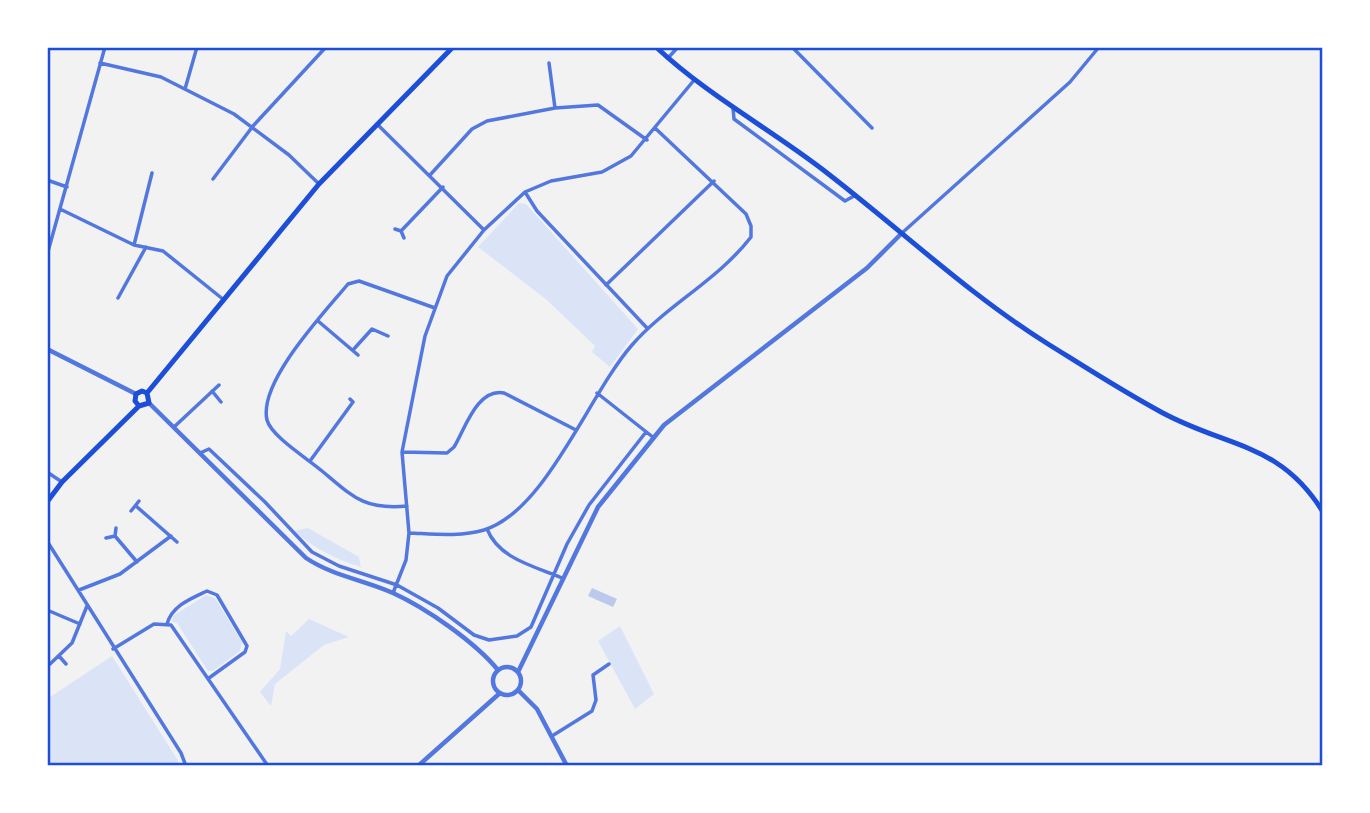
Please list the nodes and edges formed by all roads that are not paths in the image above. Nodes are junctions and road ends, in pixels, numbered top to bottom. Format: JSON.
{"nodes":[{"id":1,"x":105,"y":47,"type":"edge"},
{"id":2,"x":197,"y":47,"type":"edge"},
{"id":3,"x":326,"y":47,"type":"edge"},
{"id":4,"x":453,"y":47,"type":"edge"},
{"id":5,"x":656,"y":47,"type":"edge"},
{"id":6,"x":678,"y":47,"type":"edge"},
{"id":7,"x":792,"y":47,"type":"edge"},
{"id":8,"x":1099,"y":47,"type":"edge"},
{"id":9,"x":668,"y":58,"type":"junction"},
{"id":10,"x":100,"y":63,"type":"junction"},
{"id":11,"x":549,"y":63,"type":"dead end"},
{"id":12,"x":695,"y":79,"type":"junction"},
{"id":13,"x":185,"y":89,"type":"junction"},
{"id":14,"x":733,"y":107,"type":"junction"},
{"id":15,"x":555,"y":108,"type":"junction"},
{"id":16,"x":377,"y":124,"type":"junction"},
{"id":17,"x":253,"y":126,"type":"junction"},
{"id":18,"x":655,"y":128,"type":"junction"},
{"id":19,"x":872,"y":128,"type":"dead end"},
{"id":20,"x":647,"y":140,"type":"junction"},
{"id":21,"x":152,"y":173,"type":"dead end"},
{"id":22,"x":430,"y":175,"type":"junction"},
{"id":23,"x":213,"y":179,"type":"dead end"},
{"id":24,"x":47,"y":180,"type":"edge"},
{"id":25,"x":714,"y":181,"type":"junction"},
{"id":26,"x":319,"y":184,"type":"junction"},
{"id":27,"x":67,"y":187,"type":"junction"},
{"id":28,"x":443,"y":187,"type":"junction"},
{"id":29,"x":525,"y":192,"type":"junction"},
{"id":30,"x":854,"y":196,"type":"junction"},
{"id":31,"x":60,"y":209,"type":"junction"},
{"id":32,"x":395,"y":229,"type":"dead end"},
{"id":33,"x":484,"y":230,"type":"junction"},
{"id":34,"x":401,"y":231,"type":"junction"},
{"id":35,"x":900,"y":235,"type":"junction"},
{"id":36,"x":404,"y":238,"type":"dead end"},
{"id":37,"x":134,"y":246,"type":"junction"},
{"id":38,"x":146,"y":247,"type":"junction"},
{"id":39,"x":47,"y":255,"type":"edge"},
{"id":40,"x":606,"y":285,"type":"junction"},
{"id":41,"x":118,"y":298,"type":"dead end"},
{"id":42,"x":224,"y":300,"type":"junction"},
{"id":43,"x":435,"y":308,"type":"junction"},
{"id":44,"x":318,"y":321,"type":"junction"},
{"id":45,"x":647,"y":329,"type":"junction"},
{"id":46,"x":388,"y":336,"type":"dead end"},
{"id":47,"x":47,"y":349,"type":"edge"},
{"id":48,"x":353,"y":350,"type":"junction"},
{"id":49,"x":358,"y":355,"type":"dead end"},
{"id":50,"x":219,"y":385,"type":"dead end"},
{"id":51,"x":212,"y":391,"type":"junction"},
{"id":52,"x":148,"y":393,"type":"junction"},
{"id":53,"x":597,"y":393,"type":"junction"},
{"id":54,"x":136,"y":394,"type":"junction"},
{"id":55,"x":350,"y":399,"type":"dead end"},
{"id":56,"x":149,"y":402,"type":"junction"},
{"id":57,"x":221,"y":402,"type":"dead end"},
{"id":58,"x":139,"y":406,"type":"junction"},
{"id":59,"x":174,"y":427,"type":"junction"},
{"id":60,"x":576,"y":429,"type":"junction"},
{"id":61,"x":646,"y":432,"type":"junction"},
{"id":62,"x":654,"y":438,"type":"junction"},
{"id":63,"x":402,"y":452,"type":"junction"},
{"id":64,"x":200,"y":453,"type":"junction"},
{"id":65,"x":310,"y":461,"type":"junction"},
{"id":66,"x":47,"y":472,"type":"edge"},
{"id":67,"x":62,"y":482,"type":"junction"},
{"id":68,"x":139,"y":501,"type":"dead end"},
{"id":69,"x":47,"y":502,"type":"edge"},
{"id":70,"x":136,"y":506,"type":"junction"},
{"id":71,"x":407,"y":506,"type":"junction"},
{"id":72,"x":131,"y":511,"type":"dead end"},
{"id":73,"x":1323,"y":513,"type":"edge"},
{"id":74,"x":116,"y":528,"type":"dead end"},
{"id":75,"x":487,"y":529,"type":"junction"},
{"id":76,"x":409,"y":533,"type":"junction"},
{"id":77,"x":115,"y":536,"type":"junction"},
{"id":78,"x":171,"y":536,"type":"junction"},
{"id":79,"x":107,"y":538,"type":"dead end"},
{"id":80,"x":47,"y":541,"type":"edge"},
{"id":81,"x":177,"y":542,"type":"dead end"},
{"id":82,"x":137,"y":562,"type":"junction"},
{"id":83,"x":554,"y":575,"type":"junction"},
{"id":84,"x":562,"y":578,"type":"junction"},
{"id":85,"x":397,"y":584,"type":"junction"},
{"id":86,"x":79,"y":590,"type":"junction"},
{"id":87,"x":393,"y":593,"type":"junction"},
{"id":88,"x":87,"y":606,"type":"junction"},
{"id":89,"x":47,"y":610,"type":"edge"},
{"id":90,"x":80,"y":624,"type":"junction"},
{"id":91,"x":167,"y":624,"type":"junction"},
{"id":92,"x":113,"y":649,"type":"junction"},
{"id":93,"x":59,"y":656,"type":"junction"},
{"id":94,"x":50,"y":664,"type":"dead end"},
{"id":95,"x":66,"y":664,"type":"dead end"},
{"id":96,"x":609,"y":664,"type":"dead end"},
{"id":97,"x":498,"y":670,"type":"junction"},
{"id":98,"x":518,"y":672,"type":"junction"},
{"id":99,"x":209,"y":678,"type":"junction"},
{"id":100,"x":518,"y":690,"type":"junction"},
{"id":101,"x":500,"y":693,"type":"junction"},
{"id":102,"x":552,"y":736,"type":"junction"},
{"id":103,"x":186,"y":766,"type":"edge"},
{"id":104,"x":268,"y":766,"type":"edge"},
{"id":105,"x":418,"y":766,"type":"edge"},
{"id":106,"x":567,"y":766,"type":"edge"}],
"edges":[{"from":1,"to":10,"type":"street"},
{"from":2,"to":13,"type":"street"},
{"from":3,"to":17,"type":"street"},
{"from":4,"to":16,"type":"main road"},
{"from":5,"to":9,"type":"main road"},
{"from":6,"to":9,"type":"street"},
{"from":7,"to":19,"type":"street"},
{"from":8,"to":35,"type":"street"},
{"from":9,"to":12,"type":"main road"},
{"from":10,"to":13,"type":"street"},
{"from":10,"to":27,"type":"street"},
{"from":11,"to":15,"type":"street"},
{"from":12,"to":14,"type":"main road"},
{"from":12,"to":18,"type":"street"},
{"from":13,"to":17,"type":"street"},
{"from":14,"to":30,"type":"main road"},
{"from":14,"to":30,"type":"street"},
{"from":15,"to":20,"type":"street"},
{"from":15,"to":22,"type":"street"},
{"from":16,"to":22,"type":"street"},
{"from":16,"to":26,"type":"main road"},
{"from":17,"to":23,"type":"street"},
{"from":17,"to":26,"type":"street"},
{"from":18,"to":20,"type":"street"},
{"from":18,"to":25,"type":"street"},
{"from":20,"to":29,"type":"street"},
{"from":21,"to":37,"type":"street"},
{"from":22,"to":28,"type":"street"},
{"from":24,"to":27,"type":"street"},
{"from":25,"to":40,"type":"street"},
{"from":25,"to":45,"type":"street"},
{"from":26,"to":42,"type":"main road"},
{"from":27,"to":31,"type":"street"},
{"from":28,"to":33,"type":"street"},
{"from":28,"to":34,"type":"street"},
{"from":29,"to":33,"type":"street"},
{"from":29,"to":40,"type":"street"},
{"from":30,"to":35,"type":"main road"},
{"from":31,"to":37,"type":"street"},
{"from":31,"to":39,"type":"street"},
{"from":32,"to":34,"type":"street"},
{"from":33,"to":43,"type":"street"},
{"from":34,"to":36,"type":"street"},
{"from":35,"to":62,"type":"street"},
{"from":35,"to":73,"type":"main road"},
{"from":37,"to":38,"type":"street"},
{"from":38,"to":41,"type":"street"},
{"from":38,"to":42,"type":"street"},
{"from":40,"to":45,"type":"street"},
{"from":42,"to":52,"type":"main road"},
{"from":43,"to":44,"type":"street"},
{"from":43,"to":63,"type":"street"},
{"from":44,"to":48,"type":"street"},
{"from":44,"to":65,"type":"street"},
{"from":45,"to":53,"type":"street"},
{"from":46,"to":48,"type":"street"},
{"from":47,"to":54,"type":"street"},
{"from":48,"to":49,"type":"street"},
{"from":50,"to":51,"type":"street"},
{"from":51,"to":57,"type":"street"},
{"from":51,"to":59,"type":"street"},
{"from":52,"to":54,"type":"main road"},
{"from":52,"to":56,"type":"main road"},
{"from":53,"to":60,"type":"street"},
{"from":53,"to":61,"type":"street"},
{"from":54,"to":58,"type":"main road"},
{"from":55,"to":65,"type":"street"},
{"from":56,"to":58,"type":"main road"},
{"from":56,"to":59,"type":"street"},
{"from":58,"to":67,"type":"main road"},
{"from":59,"to":64,"type":"street"},
{"from":60,"to":63,"type":"street"},
{"from":60,"to":75,"type":"street"},
{"from":61,"to":62,"type":"street"},
{"from":61,"to":83,"type":"street"},
{"from":62,"to":84,"type":"street"},
{"from":63,"to":71,"type":"street"},
{"from":64,"to":85,"type":"street"},
{"from":64,"to":87,"type":"street"},
{"from":65,"to":71,"type":"street"},
{"from":66,"to":67,"type":"street"},
{"from":67,"to":69,"type":"main road"},
{"from":68,"to":70,"type":"street"},
{"from":70,"to":72,"type":"street"},
{"from":70,"to":78,"type":"street"},
{"from":71,"to":76,"type":"street"},
{"from":74,"to":77,"type":"street"},
{"from":75,"to":76,"type":"street"},
{"from":75,"to":83,"type":"street"},
{"from":76,"to":85,"type":"street"},
{"from":77,"to":79,"type":"street"},
{"from":77,"to":82,"type":"street"},
{"from":78,"to":81,"type":"street"},
{"from":78,"to":82,"type":"street"},
{"from":80,"to":86,"type":"street"},
{"from":82,"to":86,"type":"street"},
{"from":83,"to":84,"type":"street"},
{"from":83,"to":85,"type":"street"},
{"from":84,"to":98,"type":"street"},
{"from":85,"to":87,"type":"street"},
{"from":86,"to":88,"type":"street"},
{"from":87,"to":97,"type":"street"},
{"from":88,"to":90,"type":"street"},
{"from":88,"to":92,"type":"street"},
{"from":89,"to":90,"type":"street"},
{"from":90,"to":93,"type":"street"},
{"from":91,"to":92,"type":"street"},
{"from":91,"to":99,"type":"street"},
{"from":91,"to":99,"type":"street"},
{"from":92,"to":103,"type":"street"},
{"from":93,"to":94,"type":"street"},
{"from":93,"to":95,"type":"street"},
{"from":96,"to":102,"type":"street"},
{"from":97,"to":98,"type":"street"},
{"from":97,"to":101,"type":"street"},
{"from":98,"to":100,"type":"street"},
{"from":99,"to":104,"type":"street"},
{"from":100,"to":101,"type":"street"},
{"from":100,"to":102,"type":"street"},
{"from":101,"to":105,"type":"street"},
{"from":102,"to":106,"type":"street"}]}
